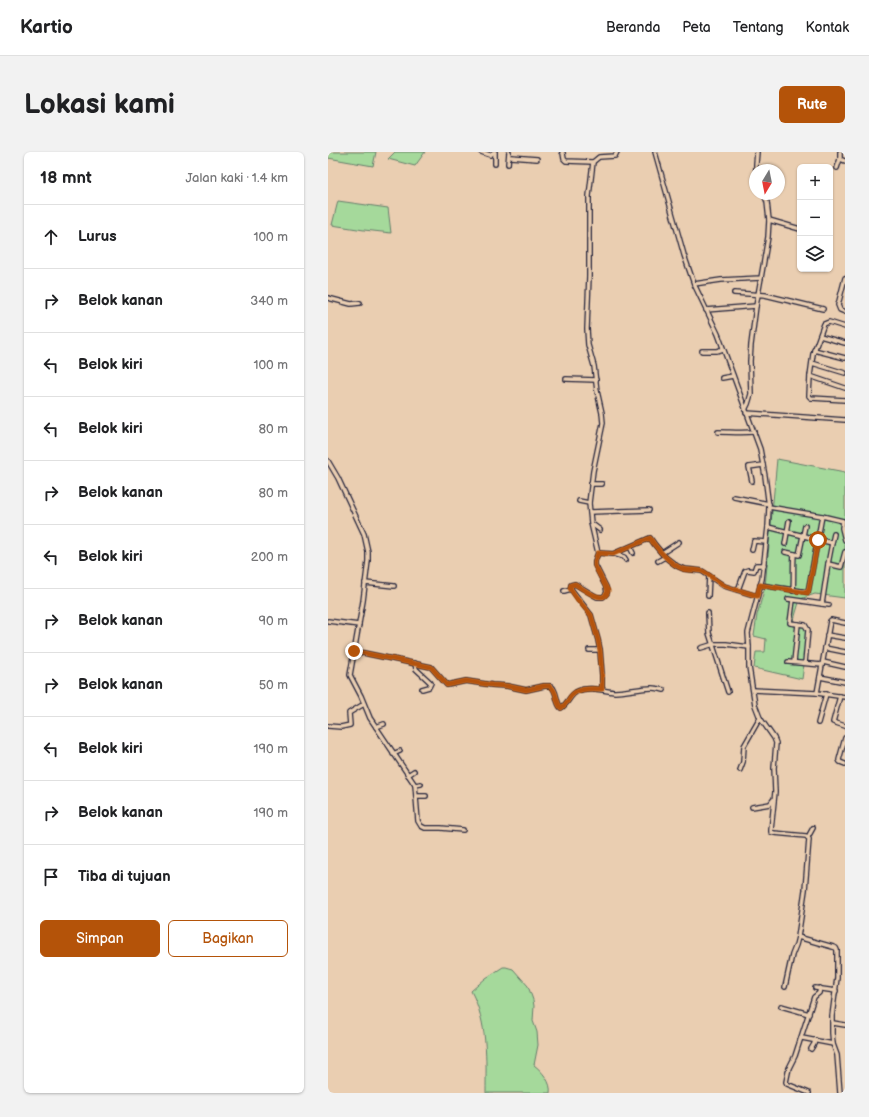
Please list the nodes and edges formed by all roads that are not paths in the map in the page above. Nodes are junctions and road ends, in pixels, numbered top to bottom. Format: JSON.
{"nodes":[{"id":1,"x":480,"y":152,"type":"edge"},
{"id":2,"x":494,"y":152,"type":"edge"},
{"id":3,"x":509,"y":152,"type":"edge"},
{"id":4,"x":526,"y":152,"type":"edge"},
{"id":5,"x":562,"y":152,"type":"edge"},
{"id":6,"x":617,"y":152,"type":"edge"},
{"id":7,"x":655,"y":152,"type":"edge"},
{"id":8,"x":758,"y":152,"type":"edge"},
{"id":9,"x":840,"y":152,"type":"edge"},
{"id":10,"x":511,"y":157,"type":"dead end"},
{"id":11,"x":526,"y":158,"type":"junction"},
{"id":12,"x":537,"y":159,"type":"dead end"},
{"id":13,"x":840,"y":159,"type":"junction"},
{"id":14,"x":845,"y":161,"type":"edge"},
{"id":15,"x":593,"y":162,"type":"junction"},
{"id":16,"x":495,"y":164,"type":"dead end"},
{"id":17,"x":508,"y":164,"type":"dead end"},
{"id":18,"x":756,"y":164,"type":"edge"},
{"id":19,"x":837,"y":168,"type":"dead end"},
{"id":20,"x":766,"y":200,"type":"edge"},
{"id":21,"x":769,"y":220,"type":"junction"},
{"id":22,"x":797,"y":228,"type":"edge"},
{"id":23,"x":761,"y":278,"type":"junction"},
{"id":24,"x":845,"y":278,"type":"edge"},
{"id":25,"x":694,"y":284,"type":"junction"},
{"id":26,"x":734,"y":293,"type":"dead end"},
{"id":27,"x":758,"y":294,"type":"junction"},
{"id":28,"x":328,"y":298,"type":"edge"},
{"id":29,"x":360,"y":303,"type":"dead end"},
{"id":30,"x":756,"y":306,"type":"junction"},
{"id":31,"x":706,"y":310,"type":"junction"},
{"id":32,"x":823,"y":310,"type":"dead end"},
{"id":33,"x":845,"y":312,"type":"edge"},
{"id":34,"x":845,"y":327,"type":"edge"},
{"id":35,"x":820,"y":336,"type":"junction"},
{"id":36,"x":845,"y":343,"type":"edge"},
{"id":37,"x":723,"y":350,"type":"junction"},
{"id":38,"x":814,"y":350,"type":"junction"},
{"id":39,"x":702,"y":351,"type":"dead end"},
{"id":40,"x":845,"y":358,"type":"edge"},
{"id":41,"x":812,"y":363,"type":"junction"},
{"id":42,"x":845,"y":373,"type":"edge"},
{"id":43,"x":733,"y":376,"type":"junction"},
{"id":44,"x":810,"y":376,"type":"junction"},
{"id":45,"x":722,"y":378,"type":"dead end"},
{"id":46,"x":566,"y":379,"type":"dead end"},
{"id":47,"x":596,"y":380,"type":"junction"},
{"id":48,"x":845,"y":388,"type":"edge"},
{"id":49,"x":845,"y":400,"type":"edge"},
{"id":50,"x":746,"y":411,"type":"junction"},
{"id":51,"x":845,"y":420,"type":"edge"},
{"id":52,"x":718,"y":432,"type":"dead end"},
{"id":53,"x":754,"y":432,"type":"junction"},
{"id":54,"x":328,"y":461,"type":"edge"},
{"id":55,"x":763,"y":465,"type":"junction"},
{"id":56,"x":752,"y":481,"type":"dead end"},
{"id":57,"x":591,"y":484,"type":"junction"},
{"id":58,"x":602,"y":484,"type":"dead end"},
{"id":59,"x":734,"y":497,"type":"dead end"},
{"id":60,"x":579,"y":501,"type":"dead end"},
{"id":61,"x":589,"y":503,"type":"junction"},
{"id":62,"x":769,"y":506,"type":"junction"},
{"id":63,"x":650,"y":510,"type":"dead end"},
{"id":64,"x":590,"y":512,"type":"junction"},
{"id":65,"x":822,"y":516,"type":"junction"},
{"id":66,"x":789,"y":521,"type":"dead end"},
{"id":67,"x":591,"y":523,"type":"junction"},
{"id":68,"x":805,"y":526,"type":"dead end"},
{"id":69,"x":768,"y":527,"type":"junction"},
{"id":70,"x":600,"y":530,"type":"dead end"},
{"id":71,"x":787,"y":532,"type":"junction"},
{"id":72,"x":834,"y":534,"type":"dead end"},
{"id":73,"x":802,"y":536,"type":"junction"},
{"id":74,"x":818,"y":540,"type":"junction"},
{"id":75,"x":845,"y":540,"type":"edge"},
{"id":76,"x":679,"y":542,"type":"dead end"},
{"id":77,"x":766,"y":542,"type":"junction"},
{"id":78,"x":832,"y":543,"type":"junction"},
{"id":79,"x":785,"y":544,"type":"dead end"},
{"id":80,"x":630,"y":547,"type":"junction"},
{"id":81,"x":752,"y":550,"type":"dead end"},
{"id":82,"x":786,"y":552,"type":"dead end"},
{"id":83,"x":845,"y":552,"type":"edge"},
{"id":84,"x":598,"y":553,"type":"junction"},
{"id":85,"x":633,"y":553,"type":"dead end"},
{"id":86,"x":662,"y":553,"type":"junction"},
{"id":87,"x":613,"y":554,"type":"junction"},
{"id":88,"x":794,"y":554,"type":"junction"},
{"id":89,"x":666,"y":557,"type":"junction"},
{"id":90,"x":626,"y":560,"type":"dead end"},
{"id":91,"x":658,"y":561,"type":"dead end"},
{"id":92,"x":828,"y":564,"type":"junction"},
{"id":93,"x":764,"y":566,"type":"junction"},
{"id":94,"x":709,"y":576,"type":"junction"},
{"id":95,"x":365,"y":583,"type":"junction"},
{"id":96,"x":760,"y":585,"type":"junction"},
{"id":97,"x":394,"y":586,"type":"dead end"},
{"id":98,"x":570,"y":589,"type":"junction"},
{"id":99,"x":564,"y":590,"type":"dead end"},
{"id":100,"x":738,"y":590,"type":"junction"},
{"id":101,"x":794,"y":591,"type":"junction"},
{"id":102,"x":708,"y":596,"type":"dead end"},
{"id":103,"x":757,"y":596,"type":"junction"},
{"id":104,"x":788,"y":599,"type":"dead end"},
{"id":105,"x":794,"y":600,"type":"junction"},
{"id":106,"x":822,"y":604,"type":"junction"},
{"id":107,"x":829,"y":605,"type":"dead end"},
{"id":108,"x":708,"y":614,"type":"dead end"},
{"id":109,"x":328,"y":621,"type":"edge"},
{"id":110,"x":845,"y":623,"type":"edge"},
{"id":111,"x":798,"y":624,"type":"junction"},
{"id":112,"x":359,"y":625,"type":"junction"},
{"id":113,"x":827,"y":635,"type":"junction"},
{"id":114,"x":845,"y":638,"type":"edge"},
{"id":115,"x":714,"y":644,"type":"junction"},
{"id":116,"x":749,"y":647,"type":"junction"},
{"id":117,"x":701,"y":648,"type":"dead end"},
{"id":118,"x":825,"y":648,"type":"junction"},
{"id":119,"x":589,"y":650,"type":"dead end"},
{"id":120,"x":600,"y":650,"type":"junction"},
{"id":121,"x":354,"y":651,"type":"junction"},
{"id":122,"x":845,"y":652,"type":"edge"},
{"id":123,"x":788,"y":662,"type":"dead end"},
{"id":124,"x":794,"y":662,"type":"junction"},
{"id":125,"x":415,"y":663,"type":"junction"},
{"id":126,"x":805,"y":663,"type":"junction"},
{"id":127,"x":822,"y":664,"type":"junction"},
{"id":128,"x":845,"y":667,"type":"edge"},
{"id":129,"x":820,"y":677,"type":"junction"},
{"id":130,"x":845,"y":682,"type":"edge"},
{"id":131,"x":422,"y":689,"type":"dead end"},
{"id":132,"x":602,"y":689,"type":"junction"},
{"id":133,"x":664,"y":690,"type":"dead end"},
{"id":134,"x":753,"y":690,"type":"junction"},
{"id":135,"x":728,"y":692,"type":"dead end"},
{"id":136,"x":817,"y":693,"type":"junction"},
{"id":137,"x":826,"y":694,"type":"junction"},
{"id":138,"x":840,"y":696,"type":"junction"},
{"id":139,"x":845,"y":697,"type":"edge"},
{"id":140,"x":364,"y":704,"type":"junction"},
{"id":141,"x":760,"y":718,"type":"junction"},
{"id":142,"x":818,"y":723,"type":"dead end"},
{"id":143,"x":384,"y":724,"type":"dead end"},
{"id":144,"x":328,"y":726,"type":"edge"},
{"id":145,"x":845,"y":726,"type":"edge"},
{"id":146,"x":376,"y":727,"type":"junction"},
{"id":147,"x":845,"y":738,"type":"edge"},
{"id":148,"x":400,"y":751,"type":"dead end"},
{"id":149,"x":393,"y":754,"type":"junction"},
{"id":150,"x":845,"y":764,"type":"edge"},
{"id":151,"x":740,"y":770,"type":"dead end"},
{"id":152,"x":414,"y":771,"type":"dead end"},
{"id":153,"x":408,"y":775,"type":"junction"},
{"id":154,"x":421,"y":784,"type":"dead end"},
{"id":155,"x":415,"y":785,"type":"junction"},
{"id":156,"x":416,"y":796,"type":"junction"},
{"id":157,"x":426,"y":796,"type":"dead end"},
{"id":158,"x":774,"y":800,"type":"junction"},
{"id":159,"x":752,"y":807,"type":"dead end"},
{"id":160,"x":814,"y":828,"type":"dead end"},
{"id":161,"x":463,"y":830,"type":"dead end"},
{"id":162,"x":808,"y":837,"type":"junction"},
{"id":163,"x":798,"y":937,"type":"junction"},
{"id":164,"x":785,"y":986,"type":"dead end"},
{"id":165,"x":815,"y":988,"type":"dead end"},
{"id":166,"x":820,"y":988,"type":"junction"},
{"id":167,"x":836,"y":991,"type":"junction"},
{"id":168,"x":781,"y":1006,"type":"dead end"},
{"id":169,"x":809,"y":1014,"type":"junction"},
{"id":170,"x":833,"y":1023,"type":"junction"},
{"id":171,"x":845,"y":1024,"type":"edge"},
{"id":172,"x":802,"y":1038,"type":"junction"},
{"id":173,"x":815,"y":1040,"type":"junction"},
{"id":174,"x":833,"y":1044,"type":"junction"},
{"id":175,"x":811,"y":1049,"type":"dead end"},
{"id":176,"x":809,"y":1093,"type":"edge"},
{"id":177,"x":840,"y":1093,"type":"edge"}],
"edges":[{"from":1,"to":2,"type":"street"},
{"from":2,"to":16,"type":"street"},
{"from":3,"to":17,"type":"street"},
{"from":4,"to":11,"type":"street"},
{"from":5,"to":15,"type":"street"},
{"from":6,"to":15,"type":"street"},
{"from":7,"to":25,"type":"street"},
{"from":8,"to":18,"type":"street"},
{"from":9,"to":13,"type":"street"},
{"from":10,"to":11,"type":"street"},
{"from":11,"to":12,"type":"street"},
{"from":13,"to":14,"type":"street"},
{"from":13,"to":19,"type":"street"},
{"from":15,"to":47,"type":"street"},
{"from":20,"to":21,"type":"street"},
{"from":21,"to":22,"type":"street"},
{"from":21,"to":23,"type":"street"},
{"from":23,"to":25,"type":"street"},
{"from":23,"to":27,"type":"street"},
{"from":24,"to":33,"type":"street"},
{"from":25,"to":31,"type":"street"},
{"from":26,"to":27,"type":"street"},
{"from":27,"to":30,"type":"street"},
{"from":27,"to":32,"type":"street"},
{"from":28,"to":29,"type":"street"},
{"from":30,"to":31,"type":"street"},
{"from":30,"to":50,"type":"street"},
{"from":31,"to":37,"type":"street"},
{"from":34,"to":35,"type":"street"},
{"from":35,"to":36,"type":"street"},
{"from":35,"to":38,"type":"street"},
{"from":37,"to":39,"type":"street"},
{"from":37,"to":43,"type":"street"},
{"from":38,"to":40,"type":"street"},
{"from":38,"to":41,"type":"street"},
{"from":41,"to":42,"type":"street"},
{"from":41,"to":44,"type":"street"},
{"from":43,"to":45,"type":"street"},
{"from":43,"to":50,"type":"street"},
{"from":44,"to":48,"type":"street"},
{"from":44,"to":49,"type":"street"},
{"from":46,"to":47,"type":"street"},
{"from":47,"to":57,"type":"street"},
{"from":50,"to":51,"type":"street"},
{"from":50,"to":53,"type":"street"},
{"from":52,"to":53,"type":"street"},
{"from":53,"to":55,"type":"street"},
{"from":54,"to":95,"type":"street"},
{"from":55,"to":56,"type":"street"},
{"from":55,"to":62,"type":"street"},
{"from":57,"to":58,"type":"street"},
{"from":57,"to":61,"type":"street"},
{"from":59,"to":62,"type":"street"},
{"from":60,"to":61,"type":"street"},
{"from":61,"to":64,"type":"street"},
{"from":62,"to":65,"type":"street"},
{"from":62,"to":69,"type":"street"},
{"from":63,"to":64,"type":"street"},
{"from":64,"to":67,"type":"street"},
{"from":65,"to":74,"type":"street"},
{"from":65,"to":75,"type":"street"},
{"from":66,"to":71,"type":"street"},
{"from":67,"to":70,"type":"street"},
{"from":67,"to":84,"type":"street"},
{"from":68,"to":73,"type":"street"},
{"from":69,"to":71,"type":"street"},
{"from":69,"to":77,"type":"street"},
{"from":71,"to":73,"type":"street"},
{"from":71,"to":79,"type":"street"},
{"from":72,"to":78,"type":"street"},
{"from":73,"to":74,"type":"street"},
{"from":73,"to":88,"type":"street"},
{"from":74,"to":78,"type":"street"},
{"from":74,"to":101,"type":"street"},
{"from":76,"to":86,"type":"street"},
{"from":77,"to":81,"type":"street"},
{"from":77,"to":93,"type":"street"},
{"from":78,"to":92,"type":"street"},
{"from":80,"to":85,"type":"street"},
{"from":80,"to":86,"type":"street"},
{"from":80,"to":87,"type":"street"},
{"from":82,"to":88,"type":"street"},
{"from":83,"to":92,"type":"street"},
{"from":84,"to":87,"type":"street"},
{"from":84,"to":98,"type":"street"},
{"from":86,"to":89,"type":"street"},
{"from":87,"to":90,"type":"street"},
{"from":88,"to":101,"type":"street"},
{"from":89,"to":91,"type":"street"},
{"from":89,"to":94,"type":"street"},
{"from":92,"to":106,"type":"street"},
{"from":93,"to":96,"type":"street"},
{"from":93,"to":100,"type":"street"},
{"from":94,"to":100,"type":"street"},
{"from":94,"to":102,"type":"street"},
{"from":95,"to":97,"type":"street"},
{"from":95,"to":112,"type":"street"},
{"from":96,"to":101,"type":"street"},
{"from":96,"to":103,"type":"street"},
{"from":98,"to":99,"type":"street"},
{"from":98,"to":120,"type":"street"},
{"from":100,"to":103,"type":"street"},
{"from":101,"to":105,"type":"street"},
{"from":103,"to":116,"type":"street"},
{"from":104,"to":105,"type":"street"},
{"from":105,"to":106,"type":"street"},
{"from":105,"to":111,"type":"street"},
{"from":106,"to":107,"type":"street"},
{"from":108,"to":115,"type":"street"},
{"from":109,"to":112,"type":"street"},
{"from":110,"to":113,"type":"street"},
{"from":111,"to":124,"type":"street"},
{"from":111,"to":126,"type":"street"},
{"from":112,"to":121,"type":"street"},
{"from":113,"to":114,"type":"street"},
{"from":113,"to":118,"type":"street"},
{"from":115,"to":116,"type":"street"},
{"from":115,"to":117,"type":"street"},
{"from":115,"to":135,"type":"street"},
{"from":116,"to":134,"type":"street"},
{"from":118,"to":122,"type":"street"},
{"from":118,"to":127,"type":"street"},
{"from":119,"to":120,"type":"street"},
{"from":120,"to":132,"type":"street"},
{"from":121,"to":125,"type":"street"},
{"from":121,"to":140,"type":"street"},
{"from":123,"to":124,"type":"street"},
{"from":124,"to":126,"type":"street"},
{"from":125,"to":131,"type":"street"},
{"from":125,"to":132,"type":"street"},
{"from":126,"to":127,"type":"street"},
{"from":127,"to":128,"type":"street"},
{"from":127,"to":129,"type":"street"},
{"from":129,"to":130,"type":"street"},
{"from":129,"to":136,"type":"street"},
{"from":132,"to":133,"type":"street"},
{"from":134,"to":136,"type":"street"},
{"from":134,"to":141,"type":"street"},
{"from":136,"to":137,"type":"street"},
{"from":137,"to":138,"type":"street"},
{"from":137,"to":142,"type":"street"},
{"from":138,"to":139,"type":"street"},
{"from":138,"to":145,"type":"street"},
{"from":140,"to":144,"type":"street"},
{"from":140,"to":146,"type":"street"},
{"from":141,"to":151,"type":"street"},
{"from":141,"to":158,"type":"street"},
{"from":143,"to":146,"type":"street"},
{"from":146,"to":149,"type":"street"},
{"from":147,"to":150,"type":"street"},
{"from":148,"to":149,"type":"street"},
{"from":149,"to":153,"type":"street"},
{"from":152,"to":153,"type":"street"},
{"from":153,"to":155,"type":"street"},
{"from":154,"to":155,"type":"street"},
{"from":155,"to":156,"type":"street"},
{"from":156,"to":157,"type":"street"},
{"from":156,"to":161,"type":"street"},
{"from":158,"to":159,"type":"street"},
{"from":158,"to":162,"type":"street"},
{"from":160,"to":162,"type":"street"},
{"from":162,"to":163,"type":"street"},
{"from":163,"to":164,"type":"street"},
{"from":163,"to":167,"type":"street"},
{"from":165,"to":166,"type":"street"},
{"from":166,"to":167,"type":"street"},
{"from":166,"to":169,"type":"street"},
{"from":167,"to":170,"type":"street"},
{"from":168,"to":169,"type":"street"},
{"from":169,"to":172,"type":"street"},
{"from":170,"to":171,"type":"street"},
{"from":170,"to":174,"type":"street"},
{"from":172,"to":173,"type":"street"},
{"from":172,"to":176,"type":"street"},
{"from":173,"to":174,"type":"street"},
{"from":173,"to":175,"type":"street"},
{"from":174,"to":177,"type":"street"}]}
